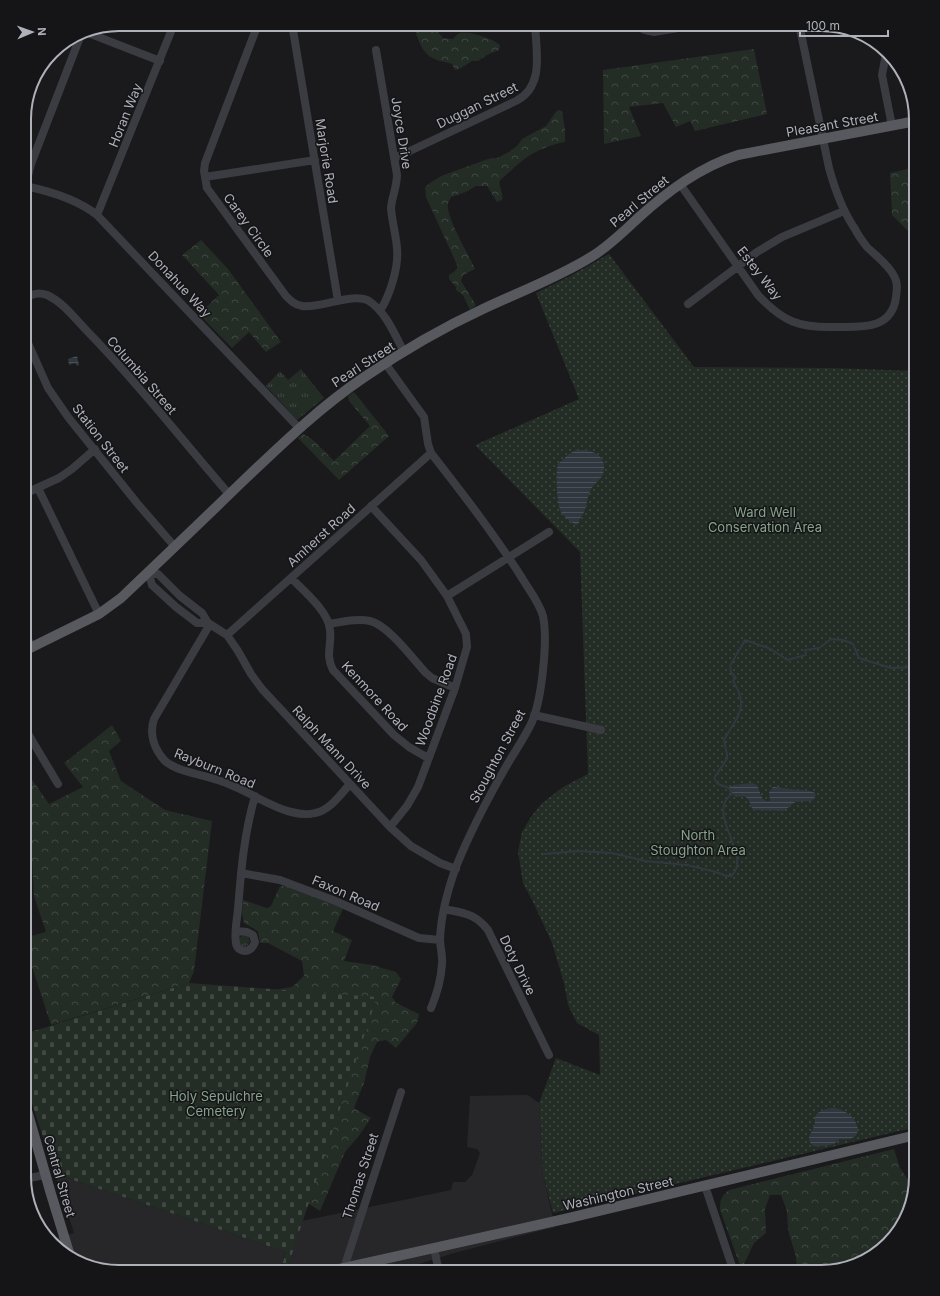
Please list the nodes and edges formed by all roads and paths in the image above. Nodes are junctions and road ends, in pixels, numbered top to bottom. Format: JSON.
{"nodes":[{"id":1,"x":171,"y":31,"type":"edge"},
{"id":2,"x":255,"y":31,"type":"edge"},
{"id":3,"x":293,"y":31,"type":"edge"},
{"id":4,"x":535,"y":31,"type":"edge"},
{"id":5,"x":647,"y":31,"type":"edge"},
{"id":6,"x":660,"y":31,"type":"edge"},
{"id":7,"x":800,"y":31,"type":"edge"},
{"id":8,"x":94,"y":35,"type":"edge"},
{"id":9,"x":79,"y":40,"type":"edge"},
{"id":10,"x":376,"y":50,"type":"dead end"},
{"id":11,"x":885,"y":59,"type":"edge"},
{"id":12,"x":160,"y":61,"type":"junction"},
{"id":13,"x":909,"y":122,"type":"edge"},
{"id":14,"x":892,"y":126,"type":"junction"},
{"id":15,"x":823,"y":139,"type":"junction"},
{"id":16,"x":752,"y":152,"type":"joint"},
{"id":17,"x":394,"y":158,"type":"junction"},
{"id":18,"x":315,"y":160,"type":"junction"},
{"id":19,"x":31,"y":164,"type":"edge"},
{"id":20,"x":205,"y":177,"type":"junction"},
{"id":21,"x":680,"y":184,"type":"junction"},
{"id":22,"x":31,"y":190,"type":"edge"},
{"id":23,"x":844,"y":212,"type":"junction"},
{"id":24,"x":98,"y":215,"type":"junction"},
{"id":25,"x":738,"y":267,"type":"junction"},
{"id":26,"x":31,"y":296,"type":"edge"},
{"id":27,"x":338,"y":301,"type":"junction"},
{"id":28,"x":688,"y":304,"type":"dead end"},
{"id":29,"x":380,"y":311,"type":"junction"},
{"id":30,"x":31,"y":350,"type":"edge"},
{"id":31,"x":404,"y":352,"type":"junction"},
{"id":32,"x":386,"y":363,"type":"junction"},
{"id":33,"x":299,"y":428,"type":"junction"},
{"id":34,"x":95,"y":449,"type":"junction"},
{"id":35,"x":431,"y":453,"type":"junction"},
{"id":36,"x":38,"y":488,"type":"junction"},
{"id":37,"x":31,"y":491,"type":"edge"},
{"id":38,"x":229,"y":494,"type":"junction"},
{"id":39,"x":371,"y":506,"type":"junction"},
{"id":40,"x":549,"y":532,"type":"dead end"},
{"id":41,"x":175,"y":547,"type":"junction"},
{"id":42,"x":508,"y":557,"type":"junction"},
{"id":43,"x":148,"y":572,"type":"junction"},
{"id":44,"x":291,"y":578,"type":"junction"},
{"id":45,"x":447,"y":596,"type":"junction"},
{"id":46,"x":99,"y":614,"type":"junction"},
{"id":47,"x":209,"y":624,"type":"junction"},
{"id":48,"x":329,"y":624,"type":"junction"},
{"id":49,"x":227,"y":635,"type":"junction"},
{"id":50,"x":31,"y":648,"type":"edge"},
{"id":51,"x":455,"y":688,"type":"junction"},
{"id":52,"x":534,"y":715,"type":"junction"},
{"id":53,"x":601,"y":730,"type":"dead end"},
{"id":54,"x":31,"y":739,"type":"edge"},
{"id":55,"x":428,"y":758,"type":"junction"},
{"id":56,"x":58,"y":784,"type":"dead end"},
{"id":57,"x":350,"y":784,"type":"junction"},
{"id":58,"x":255,"y":796,"type":"junction"},
{"id":59,"x":390,"y":827,"type":"junction"},
{"id":60,"x":456,"y":870,"type":"junction"},
{"id":61,"x":241,"y":873,"type":"junction"},
{"id":62,"x":444,"y":909,"type":"junction"},
{"id":63,"x":236,"y":931,"type":"dead end"},
{"id":64,"x":440,"y":940,"type":"junction"},
{"id":65,"x":431,"y":1008,"type":"dead end"},
{"id":66,"x":549,"y":1055,"type":"dead end"},
{"id":67,"x":401,"y":1092,"type":"dead end"},
{"id":68,"x":31,"y":1125,"type":"edge"},
{"id":69,"x":909,"y":1137,"type":"edge"},
{"id":70,"x":45,"y":1175,"type":"junction"},
{"id":71,"x":31,"y":1178,"type":"edge"},
{"id":72,"x":705,"y":1186,"type":"junction"},
{"id":73,"x":434,"y":1248,"type":"junction"},
{"id":74,"x":69,"y":1249,"type":"edge"},
{"id":75,"x":345,"y":1265,"type":"edge"},
{"id":76,"x":358,"y":1265,"type":"edge"},
{"id":77,"x":437,"y":1265,"type":"edge"},
{"id":78,"x":732,"y":1265,"type":"edge"}],
"edges":[{"from":1,"to":12,"type":"street","name":"Horan Way"},
{"from":2,"to":20,"type":"street","name":"Carey Circle"},
{"from":3,"to":18,"type":"street","name":"Marjorie Road"},
{"from":4,"to":17,"type":"street","name":"Duggan Street"},
{"from":5,"to":6,"type":"street"},
{"from":7,"to":15,"type":"street","name":"Estey Way"},
{"from":8,"to":12,"type":"street"},
{"from":9,"to":19,"type":"street"},
{"from":10,"to":17,"type":"street","name":"Joyce Drive"},
{"from":11,"to":14,"type":"street"},
{"from":12,"to":24,"type":"street","name":"Horan Way"},
{"from":13,"to":14,"type":"main road","name":"Pleasant Street"},
{"from":14,"to":15,"type":"main road","name":"Pleasant Street"},
{"from":15,"to":16,"type":"main road","name":"Pleasant Street"},
{"from":15,"to":23,"type":"street","name":"Estey Way"},
{"from":16,"to":21,"type":"main road","name":"Pearl Street"},
{"from":17,"to":29,"type":"street","name":"Joyce Drive"},
{"from":18,"to":20,"type":"street"},
{"from":18,"to":27,"type":"street","name":"Marjorie Road"},
{"from":20,"to":27,"type":"street","name":"Carey Circle"},
{"from":21,"to":25,"type":"street","name":"Estey Way"},
{"from":21,"to":31,"type":"main road","name":"Pearl Street"},
{"from":22,"to":24,"type":"street","name":"Donahue Way"},
{"from":23,"to":25,"type":"street"},
{"from":23,"to":25,"type":"street","name":"Estey Way"},
{"from":24,"to":33,"type":"street","name":"Donahue Way"},
{"from":25,"to":28,"type":"street"},
{"from":26,"to":38,"type":"street","name":"Columbia Street"},
{"from":27,"to":29,"type":"street","name":"Carey Circle"},
{"from":29,"to":31,"type":"street","name":"Carey Circle"},
{"from":30,"to":34,"type":"street","name":"Station Street"},
{"from":31,"to":32,"type":"main road","name":"Pearl Street"},
{"from":32,"to":33,"type":"main road","name":"Pearl Street"},
{"from":32,"to":35,"type":"street","name":"Stoughton Street"},
{"from":33,"to":38,"type":"main road","name":"Pearl Street"},
{"from":34,"to":36,"type":"street"},
{"from":34,"to":41,"type":"street","name":"Station Street"},
{"from":35,"to":39,"type":"street","name":"Amherst Road"},
{"from":35,"to":42,"type":"street","name":"Stoughton Street"},
{"from":36,"to":37,"type":"street"},
{"from":36,"to":46,"type":"street"},
{"from":38,"to":41,"type":"main road","name":"Pearl Street"},
{"from":39,"to":44,"type":"street","name":"Amherst Road"},
{"from":39,"to":45,"type":"street","name":"Woodbine Road"},
{"from":40,"to":42,"type":"street"},
{"from":41,"to":43,"type":"main road","name":"Pearl Street"},
{"from":42,"to":45,"type":"street"},
{"from":42,"to":52,"type":"street","name":"Stoughton Street"},
{"from":43,"to":46,"type":"main road","name":"Pearl Street"},
{"from":43,"to":47,"type":"street","name":"Ralph Mann Drive"},
{"from":43,"to":47,"type":"street","name":"Ralph Mann Drive"},
{"from":44,"to":48,"type":"street"},
{"from":44,"to":49,"type":"street","name":"Amherst Road"},
{"from":45,"to":51,"type":"street","name":"Woodbine Road"},
{"from":46,"to":50,"type":"main road","name":"Pearl Street"},
{"from":47,"to":49,"type":"street","name":"Ralph Mann Drive"},
{"from":47,"to":58,"type":"street","name":"Rayburn Road"},
{"from":48,"to":51,"type":"street"},
{"from":48,"to":55,"type":"street","name":"Kenmore Road"},
{"from":49,"to":57,"type":"street","name":"Ralph Mann Drive"},
{"from":51,"to":55,"type":"street","name":"Woodbine Road"},
{"from":52,"to":53,"type":"street"},
{"from":52,"to":60,"type":"street","name":"Stoughton Street"},
{"from":54,"to":56,"type":"street"},
{"from":55,"to":59,"type":"street","name":"Woodbine Road"},
{"from":57,"to":58,"type":"street","name":"Rayburn Road"},
{"from":57,"to":59,"type":"street","name":"Ralph Mann Drive"},
{"from":58,"to":61,"type":"street"},
{"from":59,"to":60,"type":"street","name":"Ralph Mann Drive"},
{"from":60,"to":62,"type":"street","name":"Stoughton Street"},
{"from":61,"to":63,"type":"street"},
{"from":61,"to":64,"type":"street","name":"Faxon Road"},
{"from":62,"to":64,"type":"street","name":"Stoughton Street"},
{"from":62,"to":66,"type":"street","name":"Doty Drive"},
{"from":64,"to":65,"type":"street","name":"Stoughton Street"},
{"from":67,"to":75,"type":"street","name":"Thomas Street"},
{"from":68,"to":70,"type":"main road","name":"Central Street"},
{"from":69,"to":72,"type":"main road","name":"Washington Street"},
{"from":70,"to":71,"type":"street"},
{"from":70,"to":74,"type":"main road","name":"Central Street"},
{"from":72,"to":73,"type":"main road","name":"Washington Street"},
{"from":72,"to":78,"type":"street"},
{"from":73,"to":76,"type":"main road","name":"Washington Street"},
{"from":73,"to":77,"type":"street"}]}
